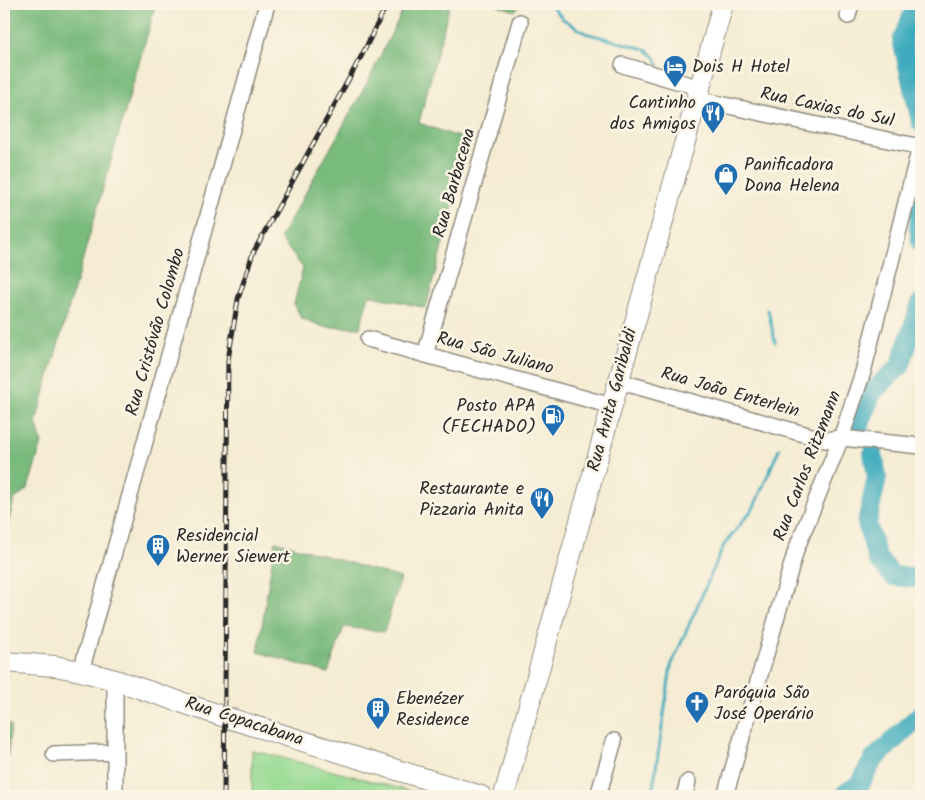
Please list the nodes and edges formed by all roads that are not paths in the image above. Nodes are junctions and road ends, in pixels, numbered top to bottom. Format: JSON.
{"nodes":[{"id":1,"x":267,"y":4,"type":"edge"},
{"id":2,"x":723,"y":4,"type":"edge"},
{"id":3,"x":520,"y":22,"type":"dead end"},
{"id":4,"x":623,"y":65,"type":"dead end"},
{"id":5,"x":698,"y":94,"type":"junction"},
{"id":6,"x":920,"y":147,"type":"edge"},
{"id":7,"x":368,"y":339,"type":"dead end"},
{"id":8,"x":425,"y":355,"type":"junction"},
{"id":9,"x":618,"y":381,"type":"junction"},
{"id":10,"x":612,"y":406,"type":"junction"},
{"id":11,"x":841,"y":438,"type":"junction"},
{"id":12,"x":921,"y":446,"type":"edge"},
{"id":13,"x":4,"y":662,"type":"edge"},
{"id":14,"x":81,"y":671,"type":"junction"},
{"id":15,"x":115,"y":680,"type":"junction"},
{"id":16,"x":614,"y":741,"type":"dead end"},
{"id":17,"x":115,"y":752,"type":"junction"},
{"id":18,"x":54,"y":754,"type":"dead end"},
{"id":19,"x":115,"y":796,"type":"edge"},
{"id":20,"x":480,"y":796,"type":"edge"},
{"id":21,"x":504,"y":796,"type":"edge"},
{"id":22,"x":598,"y":796,"type":"edge"},
{"id":23,"x":726,"y":796,"type":"edge"}],
"edges":[{"from":1,"to":14,"type":"street","name":"Rua Cristóvão Colombo"},
{"from":2,"to":5,"type":"main road","name":"Rua Anita Garibaldi"},
{"from":3,"to":8,"type":"street","name":"Rua Barbacena"},
{"from":4,"to":5,"type":"street","name":"Rua Caxias do Sul"},
{"from":5,"to":6,"type":"street","name":"Rua Caxias do Sul"},
{"from":5,"to":9,"type":"main road","name":"Rua Anita Garibaldi"},
{"from":6,"to":11,"type":"street","name":"Rua Carlos Ritzmann"},
{"from":7,"to":8,"type":"street","name":"Rua São Juliano"},
{"from":8,"to":10,"type":"street","name":"Rua São Juliano"},
{"from":9,"to":10,"type":"main road","name":"Rua Anita Garibaldi"},
{"from":9,"to":11,"type":"street","name":"Rua João Enterlein"},
{"from":10,"to":21,"type":"main road","name":"Rua Anita Garibaldi"},
{"from":11,"to":12,"type":"street","name":"Rua João Enterlein"},
{"from":11,"to":23,"type":"street","name":"Rua Carlos Ritzmann"},
{"from":13,"to":14,"type":"main road","name":"Rua Copacabana"},
{"from":14,"to":15,"type":"main road","name":"Rua Copacabana"},
{"from":15,"to":17,"type":"street"},
{"from":15,"to":20,"type":"main road","name":"Rua Copacabana"},
{"from":16,"to":22,"type":"street"},
{"from":17,"to":18,"type":"street"},
{"from":17,"to":19,"type":"street"}]}
